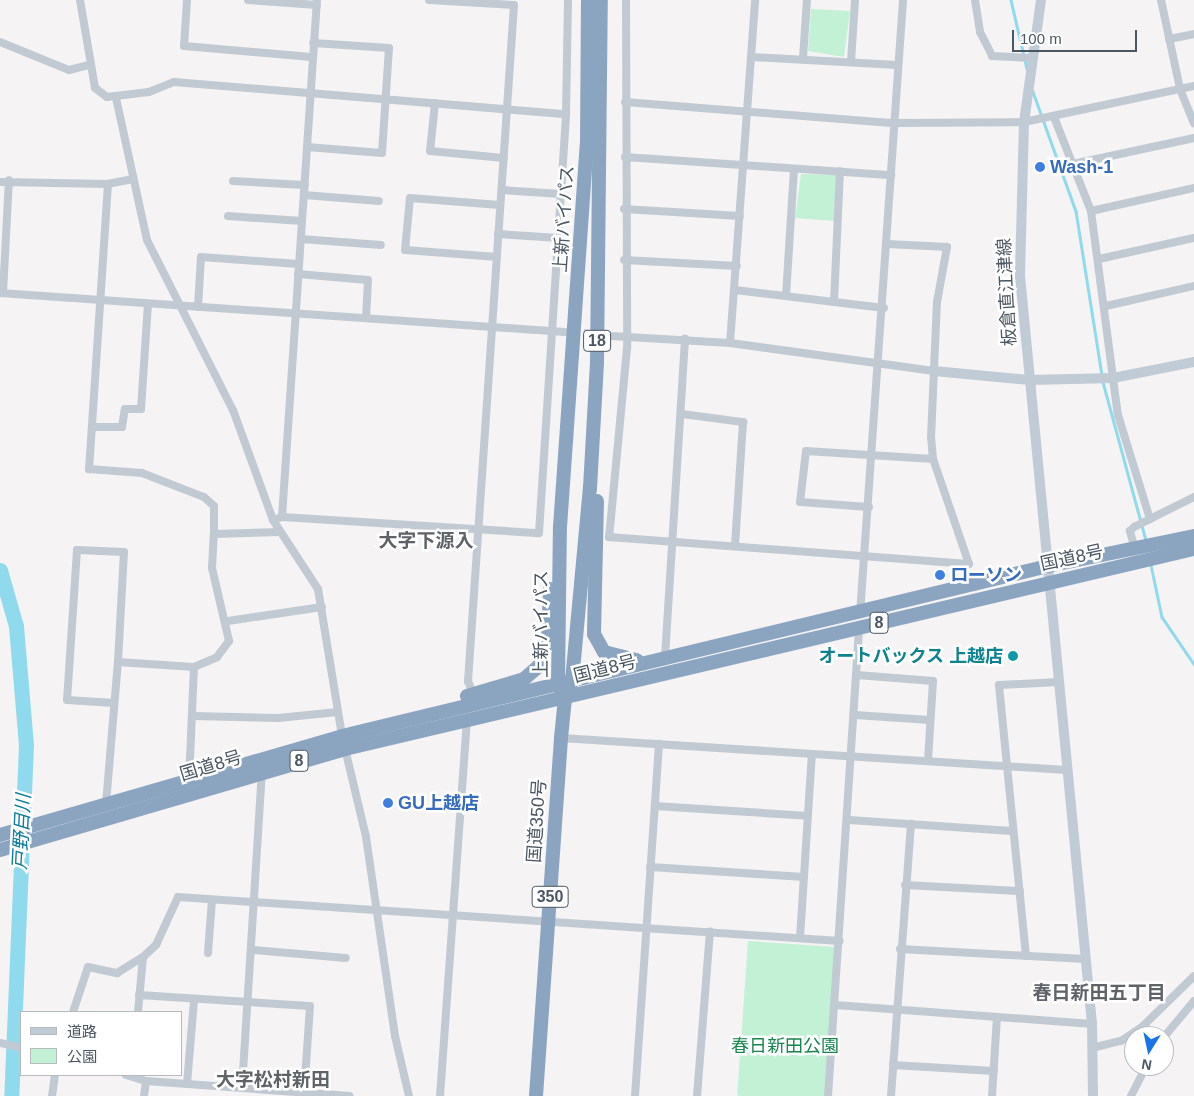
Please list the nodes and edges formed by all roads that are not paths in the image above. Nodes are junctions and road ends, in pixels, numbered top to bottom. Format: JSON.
{"nodes":[{"id":1,"x":80,"y":0,"type":"edge"},
{"id":2,"x":188,"y":0,"type":"edge"},
{"id":3,"x":248,"y":0,"type":"edge"},
{"id":4,"x":429,"y":0,"type":"edge"},
{"id":5,"x":568,"y":0,"type":"edge"},
{"id":6,"x":588,"y":0,"type":"edge"},
{"id":7,"x":600,"y":0,"type":"edge"},
{"id":8,"x":626,"y":0,"type":"edge"},
{"id":9,"x":755,"y":0,"type":"edge"},
{"id":10,"x":807,"y":0,"type":"edge"},
{"id":11,"x":855,"y":0,"type":"edge"},
{"id":12,"x":903,"y":0,"type":"edge"},
{"id":13,"x":975,"y":0,"type":"edge"},
{"id":14,"x":1042,"y":0,"type":"edge"},
{"id":15,"x":1161,"y":0,"type":"edge"},
{"id":16,"x":514,"y":2,"type":"edge"},
{"id":17,"x":317,"y":3,"type":"edge"},
{"id":18,"x":1194,"y":34,"type":"edge"},
{"id":19,"x":1169,"y":39,"type":"junction"},
{"id":20,"x":0,"y":42,"type":"edge"},
{"id":21,"x":313,"y":43,"type":"junction"},
{"id":22,"x":751,"y":56,"type":"junction"},
{"id":23,"x":312,"y":57,"type":"junction"},
{"id":24,"x":803,"y":58,"type":"junction"},
{"id":25,"x":1034,"y":58,"type":"junction"},
{"id":26,"x":851,"y":62,"type":"junction"},
{"id":27,"x":89,"y":65,"type":"junction"},
{"id":28,"x":897,"y":65,"type":"junction"},
{"id":29,"x":1194,"y":86,"type":"edge"},
{"id":30,"x":1180,"y":89,"type":"junction"},
{"id":31,"x":310,"y":95,"type":"junction"},
{"id":32,"x":116,"y":98,"type":"junction"},
{"id":33,"x":386,"y":101,"type":"junction"},
{"id":34,"x":625,"y":102,"type":"junction"},
{"id":35,"x":434,"y":103,"type":"junction"},
{"id":36,"x":508,"y":109,"type":"junction"},
{"id":37,"x":748,"y":111,"type":"junction"},
{"id":38,"x":566,"y":114,"type":"junction"},
{"id":39,"x":1054,"y":117,"type":"junction"},
{"id":40,"x":1024,"y":122,"type":"junction"},
{"id":41,"x":894,"y":123,"type":"junction"},
{"id":42,"x":1194,"y":123,"type":"edge"},
{"id":43,"x":1194,"y":138,"type":"edge"},
{"id":44,"x":308,"y":147,"type":"junction"},
{"id":45,"x":625,"y":157,"type":"junction"},
{"id":46,"x":504,"y":158,"type":"junction"},
{"id":47,"x":1073,"y":164,"type":"junction"},
{"id":48,"x":744,"y":165,"type":"junction"},
{"id":49,"x":794,"y":169,"type":"junction"},
{"id":50,"x":840,"y":172,"type":"junction"},
{"id":51,"x":891,"y":175,"type":"junction"},
{"id":52,"x":133,"y":179,"type":"junction"},
{"id":53,"x":9,"y":180,"type":"junction"},
{"id":54,"x":233,"y":181,"type":"dead end"},
{"id":55,"x":0,"y":182,"type":"edge"},
{"id":56,"x":108,"y":184,"type":"junction"},
{"id":57,"x":305,"y":185,"type":"junction"},
{"id":58,"x":1194,"y":188,"type":"edge"},
{"id":59,"x":502,"y":190,"type":"junction"},
{"id":60,"x":562,"y":194,"type":"junction"},
{"id":61,"x":304,"y":195,"type":"junction"},
{"id":62,"x":379,"y":201,"type":"dead end"},
{"id":63,"x":500,"y":205,"type":"junction"},
{"id":64,"x":624,"y":209,"type":"junction"},
{"id":65,"x":1091,"y":211,"type":"junction"},
{"id":66,"x":228,"y":216,"type":"dead end"},
{"id":67,"x":740,"y":216,"type":"junction"},
{"id":68,"x":302,"y":221,"type":"junction"},
{"id":69,"x":498,"y":234,"type":"junction"},
{"id":70,"x":559,"y":238,"type":"junction"},
{"id":71,"x":1194,"y":238,"type":"edge"},
{"id":72,"x":300,"y":239,"type":"junction"},
{"id":73,"x":888,"y":244,"type":"junction"},
{"id":74,"x":3,"y":245,"type":"edge"},
{"id":75,"x":381,"y":245,"type":"dead end"},
{"id":76,"x":497,"y":257,"type":"junction"},
{"id":77,"x":1099,"y":259,"type":"junction"},
{"id":78,"x":624,"y":260,"type":"junction"},
{"id":79,"x":299,"y":264,"type":"junction"},
{"id":80,"x":737,"y":266,"type":"junction"},
{"id":81,"x":298,"y":274,"type":"junction"},
{"id":82,"x":1194,"y":286,"type":"edge"},
{"id":83,"x":735,"y":290,"type":"junction"},
{"id":84,"x":1,"y":293,"type":"edge"},
{"id":85,"x":786,"y":296,"type":"junction"},
{"id":86,"x":102,"y":301,"type":"junction"},
{"id":87,"x":834,"y":302,"type":"junction"},
{"id":88,"x":148,"y":304,"type":"junction"},
{"id":89,"x":182,"y":306,"type":"junction"},
{"id":90,"x":1106,"y":306,"type":"junction"},
{"id":91,"x":198,"y":307,"type":"junction"},
{"id":92,"x":884,"y":308,"type":"junction"},
{"id":93,"x":296,"y":313,"type":"junction"},
{"id":94,"x":366,"y":318,"type":"junction"},
{"id":95,"x":492,"y":327,"type":"junction"},
{"id":96,"x":550,"y":331,"type":"junction"},
{"id":97,"x":565,"y":332,"type":"tunnel mouth"},
{"id":98,"x":611,"y":336,"type":"tunnel mouth"},
{"id":99,"x":625,"y":336,"type":"junction"},
{"id":100,"x":685,"y":339,"type":"junction"},
{"id":101,"x":730,"y":344,"type":"junction"},
{"id":102,"x":1194,"y":362,"type":"edge"},
{"id":103,"x":596,"y":363,"type":"junction"},
{"id":104,"x":879,"y":364,"type":"junction"},
{"id":105,"x":934,"y":372,"type":"junction"},
{"id":106,"x":1113,"y":378,"type":"junction"},
{"id":107,"x":1030,"y":380,"type":"junction"},
{"id":108,"x":682,"y":414,"type":"junction"},
{"id":109,"x":93,"y":427,"type":"junction"},
{"id":110,"x":872,"y":454,"type":"junction"},
{"id":111,"x":933,"y":459,"type":"junction"},
{"id":112,"x":563,"y":460,"type":"junction"},
{"id":113,"x":1194,"y":497,"type":"edge"},
{"id":114,"x":870,"y":507,"type":"junction"},
{"id":115,"x":282,"y":517,"type":"junction"},
{"id":116,"x":1150,"y":519,"type":"junction"},
{"id":117,"x":273,"y":520,"type":"junction"},
{"id":118,"x":479,"y":530,"type":"junction"},
{"id":119,"x":279,"y":532,"type":"junction"},
{"id":120,"x":214,"y":534,"type":"junction"},
{"id":121,"x":1194,"y":536,"type":"edge"},
{"id":122,"x":671,"y":540,"type":"junction"},
{"id":123,"x":735,"y":545,"type":"junction"},
{"id":124,"x":1135,"y":549,"type":"junction"},
{"id":125,"x":1194,"y":549,"type":"edge"},
{"id":126,"x":866,"y":556,"type":"junction"},
{"id":127,"x":1048,"y":566,"type":"junction"},
{"id":128,"x":1049,"y":582,"type":"junction"},
{"id":129,"x":322,"y":607,"type":"junction"},
{"id":130,"x":228,"y":621,"type":"junction"},
{"id":131,"x":859,"y":621,"type":"junction"},
{"id":132,"x":665,"y":658,"type":"junction"},
{"id":133,"x":651,"y":661,"type":"junction"},
{"id":134,"x":118,"y":662,"type":"junction"},
{"id":135,"x":194,"y":667,"type":"junction"},
{"id":136,"x":856,"y":675,"type":"junction"},
{"id":137,"x":565,"y":682,"type":"junction"},
{"id":138,"x":1058,"y":682,"type":"junction"},
{"id":139,"x":474,"y":698,"type":"junction"},
{"id":140,"x":565,"y":698,"type":"junction"},
{"id":141,"x":114,"y":703,"type":"junction"},
{"id":142,"x":338,"y":712,"type":"junction"},
{"id":143,"x":855,"y":715,"type":"junction"},
{"id":144,"x":193,"y":716,"type":"junction"},
{"id":145,"x":467,"y":720,"type":"junction"},
{"id":146,"x":930,"y":720,"type":"junction"},
{"id":147,"x":561,"y":738,"type":"junction"},
{"id":148,"x":344,"y":742,"type":"junction"},
{"id":149,"x":659,"y":744,"type":"junction"},
{"id":150,"x":812,"y":754,"type":"junction"},
{"id":151,"x":853,"y":756,"type":"junction"},
{"id":152,"x":928,"y":760,"type":"junction"},
{"id":153,"x":1007,"y":766,"type":"junction"},
{"id":154,"x":262,"y":770,"type":"junction"},
{"id":155,"x":1066,"y":770,"type":"junction"},
{"id":156,"x":189,"y":780,"type":"junction"},
{"id":157,"x":106,"y":804,"type":"junction"},
{"id":158,"x":655,"y":806,"type":"junction"},
{"id":159,"x":808,"y":816,"type":"junction"},
{"id":160,"x":849,"y":820,"type":"junction"},
{"id":161,"x":911,"y":824,"type":"junction"},
{"id":162,"x":1012,"y":832,"type":"junction"},
{"id":163,"x":4,"y":833,"type":"edge"},
{"id":164,"x":4,"y":849,"type":"edge"},
{"id":165,"x":650,"y":867,"type":"junction"},
{"id":166,"x":804,"y":877,"type":"junction"},
{"id":167,"x":905,"y":885,"type":"junction"},
{"id":168,"x":1020,"y":891,"type":"junction"},
{"id":169,"x":212,"y":900,"type":"junction"},
{"id":170,"x":257,"y":903,"type":"junction"},
{"id":171,"x":379,"y":912,"type":"junction"},
{"id":172,"x":451,"y":916,"type":"junction"},
{"id":173,"x":549,"y":923,"type":"junction"},
{"id":174,"x":646,"y":928,"type":"junction"},
{"id":175,"x":710,"y":932,"type":"junction"},
{"id":176,"x":800,"y":938,"type":"junction"},
{"id":177,"x":840,"y":941,"type":"junction"},
{"id":178,"x":900,"y":949,"type":"junction"},
{"id":179,"x":253,"y":950,"type":"junction"},
{"id":180,"x":208,"y":953,"type":"dead end"},
{"id":181,"x":1026,"y":956,"type":"junction"},
{"id":182,"x":143,"y":957,"type":"junction"},
{"id":183,"x":346,"y":958,"type":"dead end"},
{"id":184,"x":1085,"y":959,"type":"junction"},
{"id":185,"x":1194,"y":976,"type":"edge"},
{"id":186,"x":139,"y":996,"type":"junction"},
{"id":187,"x":194,"y":1000,"type":"junction"},
{"id":188,"x":1194,"y":1001,"type":"edge"},
{"id":189,"x":249,"y":1003,"type":"junction"},
{"id":190,"x":835,"y":1005,"type":"junction"},
{"id":191,"x":897,"y":1009,"type":"junction"},
{"id":192,"x":73,"y":1011,"type":"edge"},
{"id":193,"x":138,"y":1011,"type":"edge"},
{"id":194,"x":998,"y":1017,"type":"junction"},
{"id":195,"x":1092,"y":1024,"type":"junction"},
{"id":196,"x":1173,"y":1026,"type":"edge"},
{"id":197,"x":0,"y":1044,"type":"edge"},
{"id":198,"x":20,"y":1048,"type":"edge"},
{"id":199,"x":1092,"y":1048,"type":"junction"},
{"id":200,"x":893,"y":1066,"type":"junction"},
{"id":201,"x":994,"y":1071,"type":"junction"},
{"id":202,"x":55,"y":1076,"type":"edge"},
{"id":203,"x":129,"y":1076,"type":"edge"},
{"id":204,"x":1141,"y":1076,"type":"edge"},
{"id":205,"x":146,"y":1081,"type":"junction"},
{"id":206,"x":187,"y":1084,"type":"junction"},
{"id":207,"x":242,"y":1088,"type":"junction"},
{"id":208,"x":304,"y":1093,"type":"junction"},
{"id":209,"x":52,"y":1096,"type":"edge"},
{"id":210,"x":144,"y":1096,"type":"edge"},
{"id":211,"x":349,"y":1096,"type":"edge"},
{"id":212,"x":409,"y":1096,"type":"edge"},
{"id":213,"x":440,"y":1096,"type":"edge"},
{"id":214,"x":536,"y":1096,"type":"edge"},
{"id":215,"x":635,"y":1096,"type":"edge"},
{"id":216,"x":697,"y":1096,"type":"edge"},
{"id":217,"x":828,"y":1096,"type":"edge"},
{"id":218,"x":891,"y":1096,"type":"edge"},
{"id":219,"x":992,"y":1096,"type":"edge"},
{"id":220,"x":1093,"y":1096,"type":"edge"},
{"id":221,"x":1131,"y":1096,"type":"edge"}],
"edges":[{"from":1,"to":27,"type":"street"},
{"from":2,"to":23,"type":"street"},
{"from":3,"to":17,"type":"street"},
{"from":4,"to":16,"type":"street"},
{"from":5,"to":38,"type":"street"},
{"from":6,"to":112,"type":"highway","name":"上新バイパス","number":"18"},
{"from":7,"to":103,"type":"highway","name":"上新バイパス","number":"18"},
{"from":8,"to":34,"type":"street"},
{"from":9,"to":22,"type":"street"},
{"from":10,"to":24,"type":"street"},
{"from":11,"to":26,"type":"street"},
{"from":12,"to":28,"type":"street"},
{"from":13,"to":25,"type":"street"},
{"from":14,"to":25,"type":"street","name":"板倉直江津線"},
{"from":15,"to":19,"type":"street"},
{"from":16,"to":36,"type":"street"},
{"from":17,"to":21,"type":"street"},
{"from":18,"to":19,"type":"street"},
{"from":19,"to":30,"type":"street"},
{"from":20,"to":27,"type":"street"},
{"from":21,"to":23,"type":"street"},
{"from":21,"to":33,"type":"street"},
{"from":22,"to":24,"type":"street"},
{"from":22,"to":37,"type":"street"},
{"from":23,"to":31,"type":"street"},
{"from":24,"to":26,"type":"street"},
{"from":25,"to":40,"type":"street","name":"板倉直江津線"},
{"from":26,"to":28,"type":"street"},
{"from":27,"to":32,"type":"street"},
{"from":28,"to":41,"type":"street"},
{"from":29,"to":30,"type":"street"},
{"from":30,"to":39,"type":"street"},
{"from":30,"to":42,"type":"street"},
{"from":31,"to":32,"type":"street"},
{"from":31,"to":33,"type":"street"},
{"from":31,"to":44,"type":"street"},
{"from":32,"to":52,"type":"street"},
{"from":33,"to":35,"type":"street"},
{"from":33,"to":44,"type":"street"},
{"from":34,"to":37,"type":"street"},
{"from":34,"to":45,"type":"street"},
{"from":35,"to":36,"type":"street"},
{"from":35,"to":46,"type":"street"},
{"from":36,"to":38,"type":"street"},
{"from":36,"to":46,"type":"street"},
{"from":37,"to":41,"type":"street"},
{"from":37,"to":48,"type":"street"},
{"from":38,"to":60,"type":"street"},
{"from":39,"to":40,"type":"street"},
{"from":39,"to":47,"type":"street"},
{"from":40,"to":41,"type":"street"},
{"from":40,"to":107,"type":"street","name":"板倉直江津線"},
{"from":41,"to":51,"type":"street"},
{"from":43,"to":47,"type":"street"},
{"from":44,"to":57,"type":"street"},
{"from":45,"to":48,"type":"street"},
{"from":45,"to":64,"type":"street"},
{"from":46,"to":59,"type":"street"},
{"from":47,"to":65,"type":"street"},
{"from":48,"to":49,"type":"street"},
{"from":48,"to":67,"type":"street"},
{"from":49,"to":50,"type":"street"},
{"from":49,"to":85,"type":"street"},
{"from":50,"to":51,"type":"street"},
{"from":50,"to":87,"type":"street"},
{"from":51,"to":73,"type":"street"},
{"from":52,"to":56,"type":"street"},
{"from":52,"to":89,"type":"street"},
{"from":53,"to":55,"type":"street"},
{"from":53,"to":56,"type":"street"},
{"from":53,"to":74,"type":"street"},
{"from":54,"to":57,"type":"street"},
{"from":56,"to":86,"type":"street"},
{"from":57,"to":61,"type":"street"},
{"from":58,"to":65,"type":"street"},
{"from":59,"to":60,"type":"street"},
{"from":59,"to":63,"type":"street"},
{"from":60,"to":70,"type":"street"},
{"from":61,"to":62,"type":"street"},
{"from":61,"to":68,"type":"street"},
{"from":63,"to":69,"type":"street"},
{"from":63,"to":76,"type":"street"},
{"from":64,"to":67,"type":"street"},
{"from":64,"to":78,"type":"street"},
{"from":65,"to":77,"type":"street"},
{"from":66,"to":68,"type":"street"},
{"from":67,"to":80,"type":"street"},
{"from":68,"to":72,"type":"street"},
{"from":69,"to":70,"type":"street"},
{"from":69,"to":76,"type":"street"},
{"from":70,"to":96,"type":"street"},
{"from":71,"to":77,"type":"street"},
{"from":72,"to":75,"type":"street"},
{"from":72,"to":79,"type":"street"},
{"from":73,"to":92,"type":"street"},
{"from":73,"to":105,"type":"street"},
{"from":74,"to":84,"type":"street"},
{"from":76,"to":95,"type":"street"},
{"from":77,"to":90,"type":"street"},
{"from":78,"to":80,"type":"street"},
{"from":78,"to":99,"type":"street"},
{"from":79,"to":81,"type":"street"},
{"from":79,"to":91,"type":"street"},
{"from":80,"to":83,"type":"street"},
{"from":81,"to":93,"type":"street"},
{"from":81,"to":94,"type":"street"},
{"from":82,"to":90,"type":"street"},
{"from":83,"to":85,"type":"street"},
{"from":83,"to":101,"type":"street"},
{"from":84,"to":86,"type":"street"},
{"from":85,"to":87,"type":"street"},
{"from":86,"to":88,"type":"street"},
{"from":86,"to":109,"type":"street"},
{"from":87,"to":92,"type":"street"},
{"from":88,"to":89,"type":"street"},
{"from":88,"to":109,"type":"street"},
{"from":89,"to":91,"type":"street"},
{"from":89,"to":117,"type":"street"},
{"from":90,"to":106,"type":"street"},
{"from":91,"to":93,"type":"street"},
{"from":92,"to":104,"type":"street"},
{"from":93,"to":94,"type":"street"},
{"from":93,"to":115,"type":"street"},
{"from":94,"to":95,"type":"street"},
{"from":95,"to":96,"type":"street"},
{"from":95,"to":118,"type":"street"},
{"from":96,"to":97,"type":"street"},
{"from":96,"to":118,"type":"street"},
{"from":98,"to":99,"type":"street"},
{"from":99,"to":100,"type":"street"},
{"from":99,"to":122,"type":"street"},
{"from":100,"to":101,"type":"street"},
{"from":100,"to":108,"type":"street"},
{"from":101,"to":104,"type":"street"},
{"from":102,"to":106,"type":"street"},
{"from":103,"to":133,"type":"highway"},
{"from":103,"to":137,"type":"highway","name":"上新バイパス","number":"18"},
{"from":104,"to":105,"type":"street"},
{"from":104,"to":110,"type":"street"},
{"from":105,"to":107,"type":"street"},
{"from":105,"to":111,"type":"street"},
{"from":106,"to":107,"type":"street"},
{"from":106,"to":116,"type":"street"},
{"from":107,"to":127,"type":"street","name":"板倉直江津線"},
{"from":108,"to":122,"type":"street"},
{"from":108,"to":123,"type":"street"},
{"from":109,"to":120,"type":"street"},
{"from":110,"to":111,"type":"street"},
{"from":110,"to":114,"type":"street"},
{"from":110,"to":114,"type":"street"},
{"from":111,"to":126,"type":"street"},
{"from":112,"to":137,"type":"highway","name":"上新バイパス","number":"18"},
{"from":112,"to":139,"type":"highway"},
{"from":113,"to":116,"type":"street"},
{"from":114,"to":126,"type":"street"},
{"from":115,"to":117,"type":"street"},
{"from":115,"to":118,"type":"street"},
{"from":116,"to":124,"type":"street"},
{"from":117,"to":119,"type":"street"},
{"from":118,"to":139,"type":"street"},
{"from":119,"to":120,"type":"street"},
{"from":119,"to":129,"type":"street"},
{"from":120,"to":130,"type":"street"},
{"from":121,"to":124,"type":"highway","name":"国道8号","number":"8"},
{"from":122,"to":123,"type":"street"},
{"from":122,"to":132,"type":"street"},
{"from":123,"to":126,"type":"street"},
{"from":124,"to":127,"type":"highway","name":"国道8号","number":"8"},
{"from":125,"to":128,"type":"highway","name":"国道8号","number":"8"},
{"from":126,"to":131,"type":"street"},
{"from":127,"to":128,"type":"street","name":"板倉直江津線"},
{"from":127,"to":131,"type":"highway","name":"国道8号","number":"8"},
{"from":128,"to":131,"type":"highway","name":"国道8号","number":"8"},
{"from":128,"to":138,"type":"street","name":"板倉直江津線"},
{"from":129,"to":130,"type":"street"},
{"from":129,"to":142,"type":"street"},
{"from":130,"to":135,"type":"street"},
{"from":131,"to":132,"type":"highway","name":"国道8号","number":"8"},
{"from":131,"to":136,"type":"street"},
{"from":131,"to":140,"type":"highway","name":"国道8号","number":"8"},
{"from":132,"to":133,"type":"highway","name":"国道8号","number":"8"},
{"from":133,"to":137,"type":"highway","name":"国道8号","number":"8"},
{"from":134,"to":135,"type":"street"},
{"from":134,"to":141,"type":"street"},
{"from":134,"to":141,"type":"street"},
{"from":135,"to":144,"type":"street"},
{"from":136,"to":143,"type":"street"},
{"from":136,"to":146,"type":"street"},
{"from":137,"to":139,"type":"highway","name":"国道8号","number":"8"},
{"from":137,"to":140,"type":"highway","name":"上新バイパス","number":"18"},
{"from":138,"to":153,"type":"street"},
{"from":138,"to":155,"type":"street","name":"板倉直江津線"},
{"from":139,"to":148,"type":"highway","name":"国道8号","number":"8"},
{"from":140,"to":145,"type":"highway","name":"国道8号","number":"8"},
{"from":140,"to":147,"type":"highway","name":"国道350号","number":"350"},
{"from":141,"to":157,"type":"street"},
{"from":142,"to":144,"type":"street"},
{"from":142,"to":148,"type":"street"},
{"from":143,"to":146,"type":"street"},
{"from":143,"to":151,"type":"street"},
{"from":144,"to":156,"type":"street"},
{"from":145,"to":148,"type":"highway","name":"国道8号","number":"8"},
{"from":145,"to":172,"type":"street"},
{"from":146,"to":152,"type":"street"},
{"from":147,"to":149,"type":"street"},
{"from":147,"to":173,"type":"highway","name":"国道350号","number":"350"},
{"from":148,"to":154,"type":"highway","name":"国道8号","number":"8"},
{"from":148,"to":156,"type":"highway","name":"国道8号","number":"8"},
{"from":148,"to":171,"type":"street"},
{"from":149,"to":150,"type":"street"},
{"from":149,"to":158,"type":"street"},
{"from":150,"to":151,"type":"street"},
{"from":150,"to":159,"type":"street"},
{"from":151,"to":152,"type":"street"},
{"from":151,"to":160,"type":"street"},
{"from":152,"to":153,"type":"street"},
{"from":153,"to":155,"type":"street"},
{"from":153,"to":162,"type":"street"},
{"from":154,"to":164,"type":"highway","name":"国道8号","number":"8"},
{"from":154,"to":170,"type":"street"},
{"from":155,"to":184,"type":"street","name":"板倉直江津線"},
{"from":156,"to":157,"type":"highway","name":"国道8号","number":"8"},
{"from":157,"to":163,"type":"highway","name":"国道8号","number":"8"},
{"from":158,"to":159,"type":"street"},
{"from":158,"to":165,"type":"street"},
{"from":159,"to":166,"type":"street"},
{"from":160,"to":161,"type":"street"},
{"from":160,"to":177,"type":"street"},
{"from":161,"to":162,"type":"street"},
{"from":161,"to":167,"type":"street"},
{"from":162,"to":168,"type":"street"},
{"from":165,"to":166,"type":"street"},
{"from":165,"to":174,"type":"street"},
{"from":166,"to":176,"type":"street"},
{"from":167,"to":168,"type":"street"},
{"from":167,"to":178,"type":"street"},
{"from":168,"to":181,"type":"street"},
{"from":169,"to":170,"type":"street"},
{"from":169,"to":180,"type":"street"},
{"from":169,"to":182,"type":"street"},
{"from":170,"to":171,"type":"street"},
{"from":170,"to":179,"type":"street"},
{"from":171,"to":172,"type":"street"},
{"from":171,"to":212,"type":"street"},
{"from":172,"to":173,"type":"street"},
{"from":172,"to":213,"type":"street"},
{"from":173,"to":174,"type":"street"},
{"from":173,"to":214,"type":"highway","name":"国道350号","number":"350"},
{"from":174,"to":175,"type":"street"},
{"from":174,"to":215,"type":"street"},
{"from":175,"to":176,"type":"street"},
{"from":175,"to":216,"type":"street"},
{"from":176,"to":177,"type":"street"},
{"from":177,"to":190,"type":"street"},
{"from":178,"to":181,"type":"street"},
{"from":178,"to":191,"type":"street"},
{"from":179,"to":183,"type":"street"},
{"from":179,"to":189,"type":"street"},
{"from":181,"to":184,"type":"street"},
{"from":182,"to":186,"type":"street"},
{"from":182,"to":192,"type":"street"},
{"from":184,"to":195,"type":"street","name":"板倉直江津線"},
{"from":185,"to":199,"type":"street"},
{"from":186,"to":187,"type":"street"},
{"from":186,"to":193,"type":"street"},
{"from":187,"to":189,"type":"street"},
{"from":187,"to":206,"type":"street"},
{"from":188,"to":196,"type":"street"},
{"from":189,"to":207,"type":"street"},
{"from":189,"to":208,"type":"street"},
{"from":190,"to":191,"type":"street"},
{"from":190,"to":217,"type":"street"},
{"from":191,"to":194,"type":"street"},
{"from":191,"to":200,"type":"street"},
{"from":194,"to":195,"type":"street"},
{"from":194,"to":201,"type":"street"},
{"from":195,"to":199,"type":"street","name":"板倉直江津線"},
{"from":197,"to":198,"type":"street"},
{"from":199,"to":220,"type":"street","name":"板倉直江津線"},
{"from":200,"to":201,"type":"street"},
{"from":200,"to":218,"type":"street"},
{"from":201,"to":219,"type":"street"},
{"from":202,"to":209,"type":"street"},
{"from":203,"to":205,"type":"street"},
{"from":204,"to":221,"type":"street"},
{"from":205,"to":206,"type":"street"},
{"from":205,"to":210,"type":"street"},
{"from":206,"to":207,"type":"street"},
{"from":207,"to":208,"type":"street"},
{"from":208,"to":211,"type":"street"}]}
